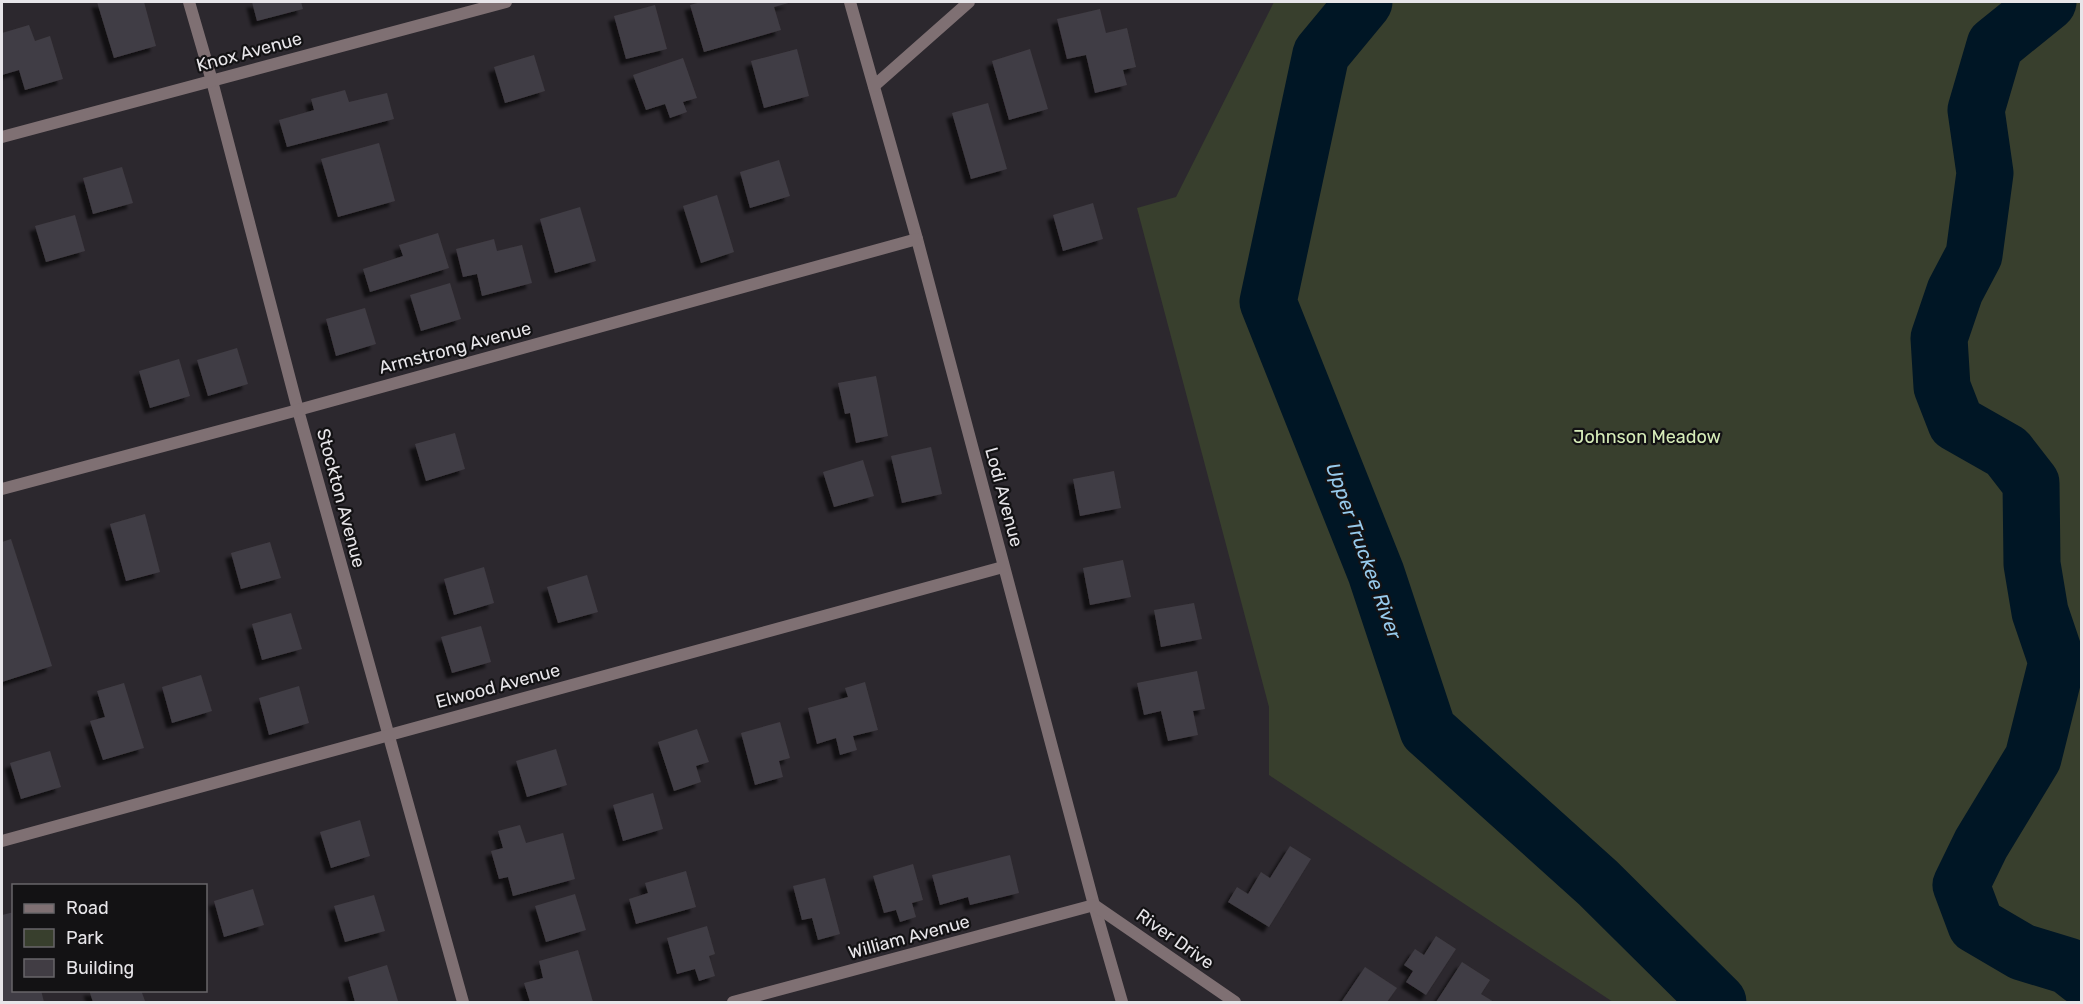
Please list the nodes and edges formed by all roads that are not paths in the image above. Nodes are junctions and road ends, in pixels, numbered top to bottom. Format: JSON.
{"nodes":[{"id":1,"x":189,"y":2,"type":"edge"},
{"id":2,"x":506,"y":2,"type":"edge"},
{"id":3,"x":850,"y":2,"type":"edge"},
{"id":4,"x":969,"y":2,"type":"edge"},
{"id":5,"x":212,"y":81,"type":"junction"},
{"id":6,"x":874,"y":86,"type":"junction"},
{"id":7,"x":2,"y":137,"type":"edge"},
{"id":8,"x":917,"y":239,"type":"junction"},
{"id":9,"x":298,"y":410,"type":"junction"},
{"id":10,"x":2,"y":489,"type":"edge"},
{"id":11,"x":1003,"y":567,"type":"junction"},
{"id":12,"x":388,"y":735,"type":"junction"},
{"id":13,"x":2,"y":841,"type":"edge"},
{"id":14,"x":1094,"y":905,"type":"junction"},
{"id":15,"x":463,"y":1002,"type":"edge"},
{"id":16,"x":733,"y":1002,"type":"edge"},
{"id":17,"x":1122,"y":1002,"type":"edge"},
{"id":18,"x":1235,"y":1002,"type":"edge"}],
"edges":[{"from":1,"to":5,"type":"street","name":"Stockton Avenue"},
{"from":2,"to":5,"type":"street","name":"Knox Avenue"},
{"from":3,"to":6,"type":"street","name":"Lodi Avenue"},
{"from":4,"to":6,"type":"street"},
{"from":5,"to":7,"type":"street","name":"Knox Avenue"},
{"from":5,"to":9,"type":"street","name":"Stockton Avenue"},
{"from":6,"to":8,"type":"street","name":"Lodi Avenue"},
{"from":8,"to":9,"type":"street","name":"Armstrong Avenue"},
{"from":8,"to":11,"type":"street","name":"Lodi Avenue"},
{"from":9,"to":10,"type":"street","name":"Armstrong Avenue"},
{"from":9,"to":12,"type":"street","name":"Stockton Avenue"},
{"from":11,"to":12,"type":"street","name":"Elwood Avenue"},
{"from":11,"to":14,"type":"street","name":"Lodi Avenue"},
{"from":12,"to":13,"type":"street","name":"Elwood Avenue"},
{"from":12,"to":15,"type":"street","name":"Stockton Avenue"},
{"from":14,"to":16,"type":"street","name":"William Avenue"},
{"from":14,"to":17,"type":"street","name":"Lodi Avenue"},
{"from":14,"to":18,"type":"street","name":"River Drive"}]}
